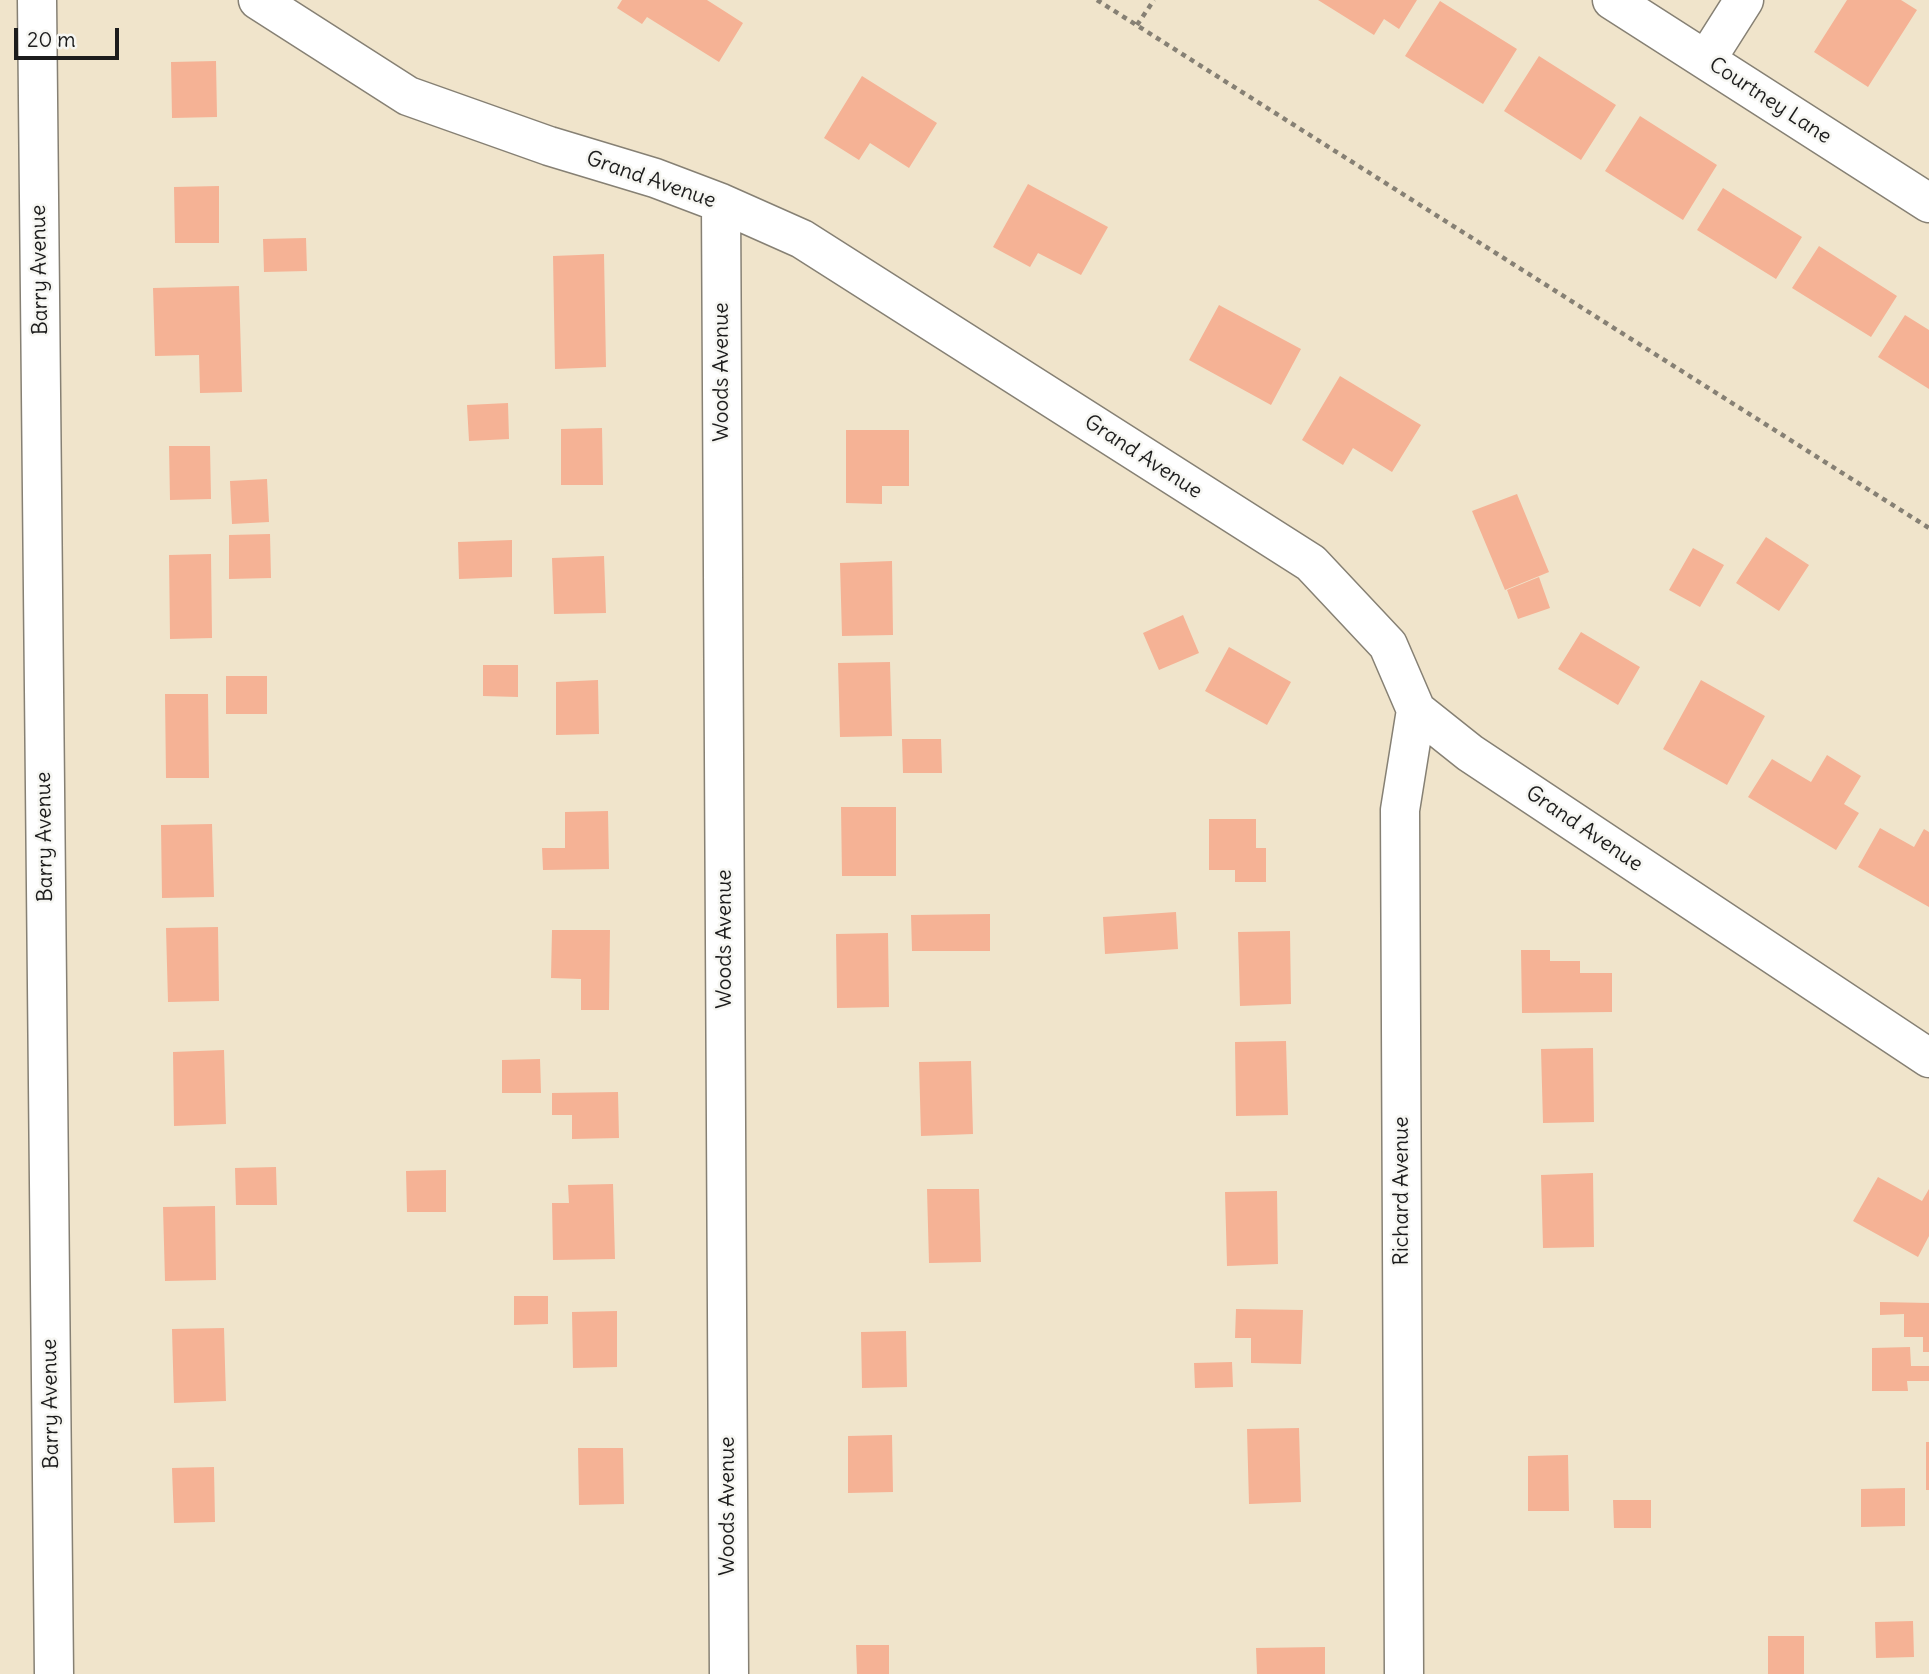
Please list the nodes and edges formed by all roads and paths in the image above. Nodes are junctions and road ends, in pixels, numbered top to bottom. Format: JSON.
{"nodes":[{"id":1,"x":37,"y":0,"type":"edge"},
{"id":2,"x":258,"y":0,"type":"edge"},
{"id":3,"x":1097,"y":0,"type":"edge"},
{"id":4,"x":1154,"y":0,"type":"edge"},
{"id":5,"x":1612,"y":0,"type":"edge"},
{"id":6,"x":1744,"y":0,"type":"edge"},
{"id":7,"x":1137,"y":26,"type":"junction"},
{"id":8,"x":1706,"y":60,"type":"junction"},
{"id":9,"x":1929,"y":203,"type":"edge"},
{"id":10,"x":722,"y":204,"type":"junction"},
{"id":11,"x":1929,"y":528,"type":"edge"},
{"id":12,"x":1416,"y":710,"type":"junction"},
{"id":13,"x":1929,"y":1058,"type":"edge"},
{"id":14,"x":54,"y":1674,"type":"edge"},
{"id":15,"x":729,"y":1674,"type":"edge"},
{"id":16,"x":1404,"y":1674,"type":"edge"}],
"edges":[{"from":1,"to":14,"type":"street","name":"Barry Avenue"},
{"from":2,"to":10,"type":"street","name":"Grand Avenue"},
{"from":3,"to":7,"type":"path"},
{"from":4,"to":7,"type":"path"},
{"from":5,"to":8,"type":"street","name":"Courtney Lane"},
{"from":6,"to":8,"type":"street"},
{"from":7,"to":11,"type":"path"},
{"from":8,"to":9,"type":"street","name":"Courtney Lane"},
{"from":10,"to":12,"type":"street","name":"Grand Avenue"},
{"from":10,"to":15,"type":"street","name":"Woods Avenue"},
{"from":12,"to":13,"type":"street","name":"Grand Avenue"},
{"from":12,"to":16,"type":"street","name":"Richard Avenue"}]}
